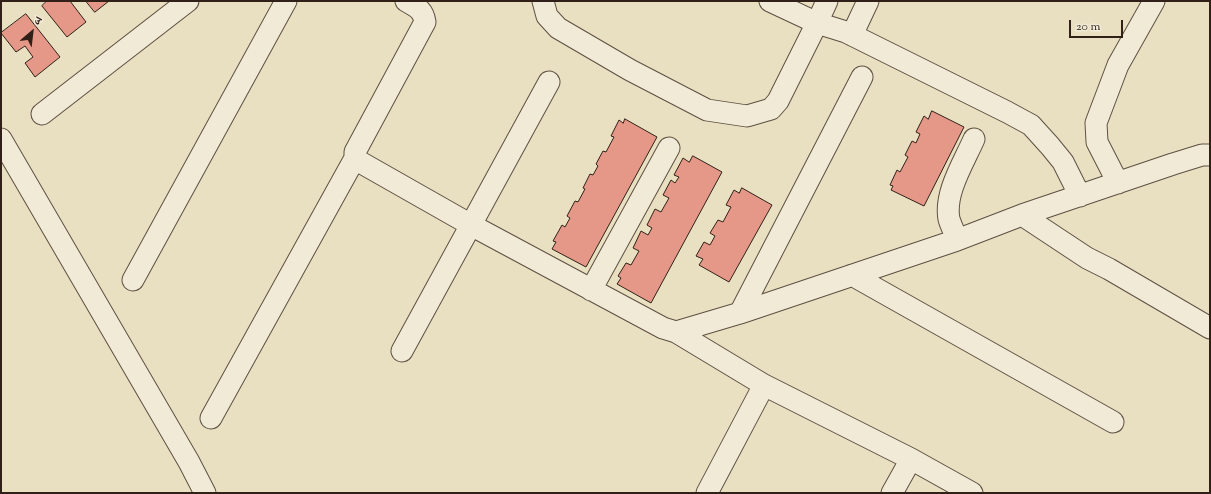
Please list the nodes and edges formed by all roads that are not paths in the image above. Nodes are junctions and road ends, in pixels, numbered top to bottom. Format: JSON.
{"nodes":[{"id":1,"x":188,"y":1,"type":"edge"},
{"id":2,"x":286,"y":1,"type":"edge"},
{"id":3,"x":406,"y":1,"type":"edge"},
{"id":4,"x":437,"y":1,"type":"edge"},
{"id":5,"x":543,"y":1,"type":"edge"},
{"id":6,"x":770,"y":1,"type":"edge"},
{"id":7,"x":827,"y":1,"type":"edge"},
{"id":8,"x":868,"y":1,"type":"edge"},
{"id":9,"x":1154,"y":1,"type":"edge"},
{"id":10,"x":425,"y":22,"type":"junction"},
{"id":11,"x":817,"y":23,"type":"junction"},
{"id":12,"x":852,"y":35,"type":"junction"},
{"id":13,"x":862,"y":77,"type":"dead end"},
{"id":14,"x":549,"y":82,"type":"dead end"},
{"id":15,"x":42,"y":114,"type":"dead end"},
{"id":16,"x":1,"y":139,"type":"edge"},
{"id":17,"x":974,"y":139,"type":"dead end"},
{"id":18,"x":669,"y":148,"type":"dead end"},
{"id":19,"x":1210,"y":155,"type":"edge"},
{"id":20,"x":355,"y":158,"type":"junction"},
{"id":21,"x":1118,"y":183,"type":"junction"},
{"id":22,"x":1080,"y":196,"type":"junction"},
{"id":23,"x":1022,"y":215,"type":"junction"},
{"id":24,"x":471,"y":225,"type":"junction"},
{"id":25,"x":957,"y":240,"type":"junction"},
{"id":26,"x":852,"y":275,"type":"junction"},
{"id":27,"x":133,"y":280,"type":"dead end"},
{"id":28,"x":591,"y":290,"type":"junction"},
{"id":29,"x":740,"y":313,"type":"junction"},
{"id":30,"x":1210,"y":328,"type":"edge"},
{"id":31,"x":676,"y":332,"type":"junction"},
{"id":32,"x":402,"y":351,"type":"dead end"},
{"id":33,"x":764,"y":385,"type":"junction"},
{"id":34,"x":211,"y":418,"type":"dead end"},
{"id":35,"x":1113,"y":422,"type":"dead end"},
{"id":36,"x":911,"y":459,"type":"junction"},
{"id":37,"x":205,"y":493,"type":"edge"},
{"id":38,"x":707,"y":493,"type":"edge"},
{"id":39,"x":892,"y":493,"type":"edge"},
{"id":40,"x":972,"y":493,"type":"edge"}],
"edges":[{"from":1,"to":15,"type":"street"},
{"from":2,"to":27,"type":"street"},
{"from":3,"to":10,"type":"street"},
{"from":4,"to":10,"type":"street"},
{"from":5,"to":11,"type":"street"},
{"from":6,"to":11,"type":"street"},
{"from":7,"to":11,"type":"street"},
{"from":8,"to":12,"type":"street"},
{"from":9,"to":21,"type":"street"},
{"from":10,"to":20,"type":"street"},
{"from":11,"to":12,"type":"street"},
{"from":12,"to":22,"type":"street"},
{"from":13,"to":29,"type":"street"},
{"from":14,"to":24,"type":"street"},
{"from":16,"to":37,"type":"street"},
{"from":17,"to":25,"type":"street"},
{"from":18,"to":28,"type":"street"},
{"from":19,"to":21,"type":"street"},
{"from":20,"to":24,"type":"street"},
{"from":20,"to":34,"type":"street"},
{"from":21,"to":22,"type":"street"},
{"from":22,"to":23,"type":"street"},
{"from":23,"to":25,"type":"street"},
{"from":23,"to":30,"type":"street"},
{"from":24,"to":28,"type":"street"},
{"from":24,"to":32,"type":"street"},
{"from":25,"to":26,"type":"street"},
{"from":26,"to":29,"type":"street"},
{"from":26,"to":35,"type":"street"},
{"from":28,"to":31,"type":"street"},
{"from":29,"to":31,"type":"street"},
{"from":31,"to":33,"type":"street"},
{"from":33,"to":36,"type":"street"},
{"from":33,"to":38,"type":"street"},
{"from":36,"to":39,"type":"street"},
{"from":36,"to":40,"type":"street"}]}
